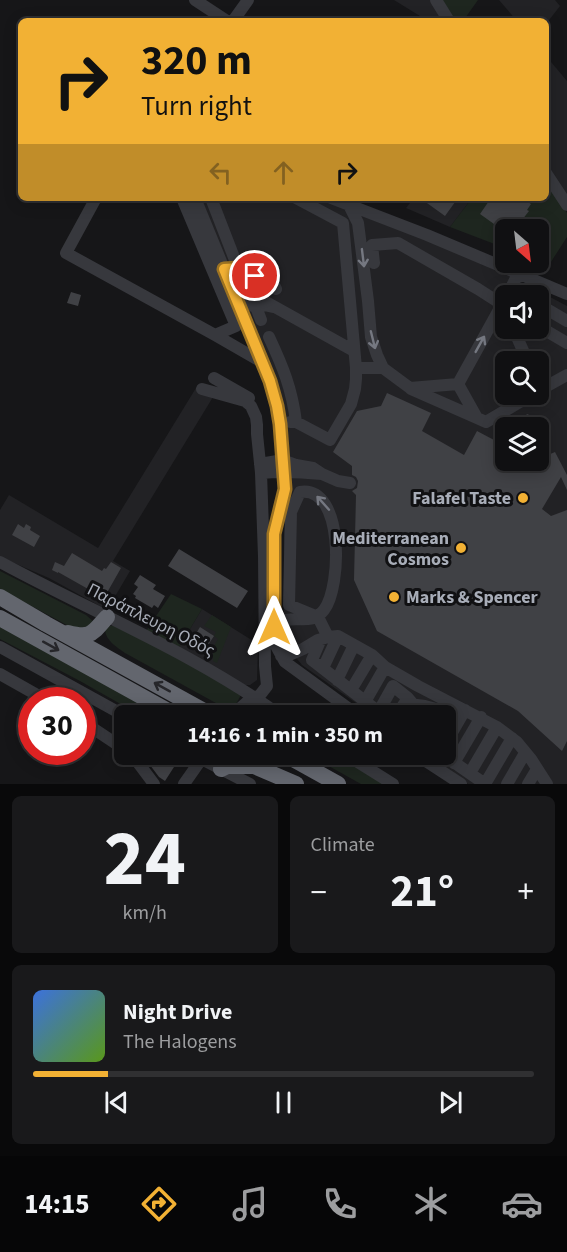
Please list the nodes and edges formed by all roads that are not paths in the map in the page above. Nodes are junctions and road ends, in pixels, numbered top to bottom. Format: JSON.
{"nodes":[{"id":1,"x":195,"y":0,"type":"edge"},
{"id":2,"x":248,"y":0,"type":"edge"},
{"id":3,"x":436,"y":0,"type":"edge"},
{"id":4,"x":222,"y":18,"type":"edge"},
{"id":5,"x":235,"y":18,"type":"edge"},
{"id":6,"x":447,"y":18,"type":"edge"},
{"id":7,"x":549,"y":178,"type":"edge"},
{"id":8,"x":94,"y":201,"type":"edge"},
{"id":9,"x":183,"y":201,"type":"edge"},
{"id":10,"x":196,"y":201,"type":"edge"},
{"id":11,"x":212,"y":201,"type":"edge"},
{"id":12,"x":302,"y":201,"type":"edge"},
{"id":13,"x":339,"y":201,"type":"edge"},
{"id":14,"x":349,"y":205,"type":"junction"},
{"id":15,"x":567,"y":205,"type":"edge"},
{"id":16,"x":375,"y":215,"type":"junction"},
{"id":17,"x":360,"y":234,"type":"junction"},
{"id":18,"x":235,"y":260,"type":"dead end"},
{"id":19,"x":374,"y":263,"type":"dead end"},
{"id":20,"x":495,"y":263,"type":"edge"},
{"id":21,"x":224,"y":269,"type":"junction"},
{"id":22,"x":518,"y":273,"type":"joint"},
{"id":23,"x":245,"y":282,"type":"dead end"},
{"id":24,"x":513,"y":285,"type":"edge"},
{"id":25,"x":232,"y":287,"type":"junction"},
{"id":26,"x":567,"y":294,"type":"edge"},
{"id":27,"x":495,"y":298,"type":"edge"},
{"id":28,"x":254,"y":302,"type":"junction"},
{"id":29,"x":549,"y":310,"type":"edge"},
{"id":30,"x":261,"y":320,"type":"dead end"},
{"id":31,"x":495,"y":321,"type":"edge"},
{"id":32,"x":567,"y":321,"type":"edge"},
{"id":33,"x":549,"y":332,"type":"edge"},
{"id":34,"x":215,"y":335,"type":"junction"},
{"id":35,"x":269,"y":337,"type":"dead end"},
{"id":36,"x":567,"y":343,"type":"edge"},
{"id":37,"x":354,"y":351,"type":"junction"},
{"id":38,"x":262,"y":362,"type":"junction"},
{"id":39,"x":356,"y":368,"type":"junction"},
{"id":40,"x":383,"y":368,"type":"junction"},
{"id":41,"x":214,"y":378,"type":"dead end"},
{"id":42,"x":458,"y":384,"type":"junction"},
{"id":43,"x":410,"y":388,"type":"junction"},
{"id":44,"x":202,"y":389,"type":"dead end"},
{"id":45,"x":515,"y":405,"type":"edge"},
{"id":46,"x":477,"y":418,"type":"junction"},
{"id":47,"x":296,"y":422,"type":"junction"},
{"id":48,"x":257,"y":424,"type":"junction"},
{"id":49,"x":280,"y":424,"type":"junction"},
{"id":50,"x":284,"y":465,"type":"junction"},
{"id":51,"x":260,"y":468,"type":"junction"},
{"id":52,"x":350,"y":483,"type":"dead end"},
{"id":53,"x":0,"y":562,"type":"edge"},
{"id":54,"x":0,"y":597,"type":"edge"},
{"id":55,"x":274,"y":611,"type":"junction"},
{"id":56,"x":107,"y":616,"type":"junction"},
{"id":57,"x":318,"y":617,"type":"junction"},
{"id":58,"x":0,"y":618,"type":"edge"},
{"id":59,"x":46,"y":624,"type":"junction"},
{"id":60,"x":274,"y":627,"type":"junction"},
{"id":61,"x":329,"y":637,"type":"junction"},
{"id":62,"x":354,"y":645,"type":"junction"},
{"id":63,"x":0,"y":647,"type":"edge"},
{"id":64,"x":301,"y":652,"type":"junction"},
{"id":65,"x":372,"y":655,"type":"junction"},
{"id":66,"x":281,"y":657,"type":"junction"},
{"id":67,"x":112,"y":659,"type":"junction"},
{"id":68,"x":265,"y":666,"type":"junction"},
{"id":69,"x":385,"y":667,"type":"junction"},
{"id":70,"x":292,"y":668,"type":"junction"},
{"id":71,"x":0,"y":674,"type":"edge"},
{"id":72,"x":399,"y":674,"type":"junction"},
{"id":73,"x":337,"y":680,"type":"junction"},
{"id":74,"x":267,"y":686,"type":"junction"},
{"id":75,"x":393,"y":686,"type":"junction"},
{"id":76,"x":23,"y":687,"type":"edge"},
{"id":77,"x":351,"y":690,"type":"junction"},
{"id":78,"x":255,"y":697,"type":"junction"},
{"id":79,"x":366,"y":700,"type":"junction"},
{"id":80,"x":157,"y":705,"type":"edge"},
{"id":81,"x":194,"y":705,"type":"edge"},
{"id":82,"x":244,"y":705,"type":"edge"},
{"id":83,"x":266,"y":705,"type":"edge"},
{"id":84,"x":274,"y":705,"type":"edge"},
{"id":85,"x":344,"y":705,"type":"edge"},
{"id":86,"x":372,"y":705,"type":"edge"},
{"id":87,"x":385,"y":705,"type":"edge"},
{"id":88,"x":414,"y":705,"type":"edge"},
{"id":89,"x":439,"y":705,"type":"edge"},
{"id":90,"x":114,"y":710,"type":"edge"},
{"id":91,"x":456,"y":710,"type":"edge"},
{"id":92,"x":465,"y":710,"type":"junction"},
{"id":93,"x":481,"y":717,"type":"junction"},
{"id":94,"x":456,"y":725,"type":"edge"},
{"id":95,"x":497,"y":727,"type":"junction"},
{"id":96,"x":96,"y":730,"type":"edge"},
{"id":97,"x":512,"y":738,"type":"junction"},
{"id":98,"x":114,"y":742,"type":"edge"},
{"id":99,"x":525,"y":753,"type":"junction"},
{"id":100,"x":456,"y":760,"type":"edge"},
{"id":101,"x":456,"y":764,"type":"edge"},
{"id":102,"x":140,"y":765,"type":"edge"},
{"id":103,"x":195,"y":765,"type":"edge"},
{"id":104,"x":215,"y":765,"type":"edge"},
{"id":105,"x":266,"y":765,"type":"edge"},
{"id":106,"x":304,"y":765,"type":"edge"},
{"id":107,"x":363,"y":765,"type":"edge"},
{"id":108,"x":432,"y":765,"type":"edge"},
{"id":109,"x":221,"y":769,"type":"junction"},
{"id":110,"x":537,"y":769,"type":"junction"},
{"id":111,"x":470,"y":773,"type":"junction"},
{"id":112,"x":154,"y":784,"type":"edge"},
{"id":113,"x":184,"y":784,"type":"edge"},
{"id":114,"x":250,"y":784,"type":"edge"},
{"id":115,"x":298,"y":784,"type":"edge"},
{"id":116,"x":338,"y":784,"type":"edge"},
{"id":117,"x":393,"y":784,"type":"edge"},
{"id":118,"x":461,"y":784,"type":"edge"},
{"id":119,"x":507,"y":784,"type":"edge"},
{"id":120,"x":528,"y":784,"type":"edge"},
{"id":121,"x":547,"y":784,"type":"edge"}],
"edges":[{"from":1,"to":4,"type":"street"},
{"from":2,"to":5,"type":"street"},
{"from":3,"to":6,"type":"street"},
{"from":7,"to":15,"type":"street"},
{"from":8,"to":34,"type":"street"},
{"from":9,"to":34,"type":"street"},
{"from":10,"to":21,"type":"street"},
{"from":11,"to":18,"type":"street"},
{"from":12,"to":37,"type":"street"},
{"from":13,"to":14,"type":"street"},
{"from":14,"to":16,"type":"street"},
{"from":14,"to":17,"type":"street"},
{"from":16,"to":17,"type":"street"},
{"from":16,"to":20,"type":"street"},
{"from":17,"to":40,"type":"street","one_way":true},
{"from":19,"to":27,"type":"street"},
{"from":21,"to":25,"type":"street"},
{"from":21,"to":25,"type":"street"},
{"from":22,"to":24,"type":"street"},
{"from":22,"to":26,"type":"street"},
{"from":23,"to":28,"type":"street"},
{"from":25,"to":38,"type":"street"},
{"from":28,"to":30,"type":"street"},
{"from":28,"to":37,"type":"street"},
{"from":29,"to":32,"type":"street"},
{"from":42,"to":31,"type":"street","one_way":true},
{"from":33,"to":36,"type":"street"},
{"from":34,"to":38,"type":"street"},
{"from":35,"to":47,"type":"street"},
{"from":37,"to":39,"type":"street"},
{"from":38,"to":49,"type":"street"},
{"from":39,"to":40,"type":"street"},
{"from":39,"to":47,"type":"street"},
{"from":40,"to":43,"type":"street"},
{"from":41,"to":48,"type":"street"},
{"from":42,"to":43,"type":"street"},
{"from":42,"to":46,"type":"street"},
{"from":43,"to":46,"type":"street"},
{"from":44,"to":48,"type":"street"},
{"from":45,"to":46,"type":"street"},
{"from":47,"to":49,"type":"street"},
{"from":48,"to":51,"type":"street"},
{"from":49,"to":50,"type":"street"},
{"from":50,"to":51,"type":"street"},
{"from":50,"to":52,"type":"street"},
{"from":50,"to":55,"type":"street"},
{"from":51,"to":68,"type":"street"},
{"from":53,"to":56,"type":"street","name":"Παράπλευρη Οδός"},
{"from":54,"to":59,"type":"highway"},
{"from":55,"to":57,"type":"street"},
{"from":55,"to":60,"type":"street"},
{"from":56,"to":59,"type":"highway"},
{"from":56,"to":67,"type":"highway"},
{"from":56,"to":78,"type":"street","name":"Παράπλευρη Οδός"},
{"from":57,"to":57,"type":"street","one_way":true},
{"from":57,"to":60,"type":"street"},
{"from":57,"to":61,"type":"street"},
{"from":58,"to":80,"type":"highway","one_way":true},
{"from":59,"to":67,"type":"highway"},
{"from":60,"to":66,"type":"street"},
{"from":61,"to":62,"type":"street"},
{"from":61,"to":64,"type":"street"},
{"from":61,"to":73,"type":"street"},
{"from":62,"to":65,"type":"street"},
{"from":62,"to":73,"type":"street"},
{"from":63,"to":90,"type":"street"},
{"from":64,"to":66,"type":"street"},
{"from":64,"to":70,"type":"street"},
{"from":65,"to":69,"type":"street"},
{"from":65,"to":77,"type":"street"},
{"from":66,"to":70,"type":"street"},
{"from":81,"to":67,"type":"highway","one_way":true},
{"from":68,"to":74,"type":"street"},
{"from":68,"to":78,"type":"street"},
{"from":69,"to":72,"type":"street"},
{"from":69,"to":79,"type":"street"},
{"from":70,"to":85,"type":"street"},
{"from":71,"to":76,"type":"street"},
{"from":72,"to":75,"type":"street"},
{"from":72,"to":89,"type":"street"},
{"from":73,"to":77,"type":"street"},
{"from":74,"to":78,"type":"street"},
{"from":74,"to":84,"type":"street"},
{"from":75,"to":87,"type":"street"},
{"from":75,"to":88,"type":"street"},
{"from":77,"to":79,"type":"street"},
{"from":78,"to":82,"type":"street"},
{"from":78,"to":83,"type":"street","name":"Παράπλευρη Οδός"},
{"from":79,"to":86,"type":"street"},
{"from":91,"to":92,"type":"street"},
{"from":92,"to":93,"type":"street"},
{"from":92,"to":94,"type":"street"},
{"from":93,"to":95,"type":"street"},
{"from":93,"to":100,"type":"street"},
{"from":95,"to":97,"type":"street"},
{"from":95,"to":111,"type":"street"},
{"from":96,"to":98,"type":"street"},
{"from":97,"to":99,"type":"street"},
{"from":97,"to":111,"type":"street"},
{"from":99,"to":110,"type":"street"},
{"from":99,"to":119,"type":"street"},
{"from":101,"to":111,"type":"street"},
{"from":102,"to":112,"type":"street"},
{"from":103,"to":113,"type":"street"},
{"from":104,"to":109,"type":"street"},
{"from":105,"to":115,"type":"highway"},
{"from":106,"to":116,"type":"highway"},
{"from":107,"to":117,"type":"street"},
{"from":108,"to":118,"type":"street"},
{"from":109,"to":114,"type":"street"},
{"from":109,"to":115,"type":"highway"},
{"from":110,"to":120,"type":"street"},
{"from":110,"to":121,"type":"street"}]}
